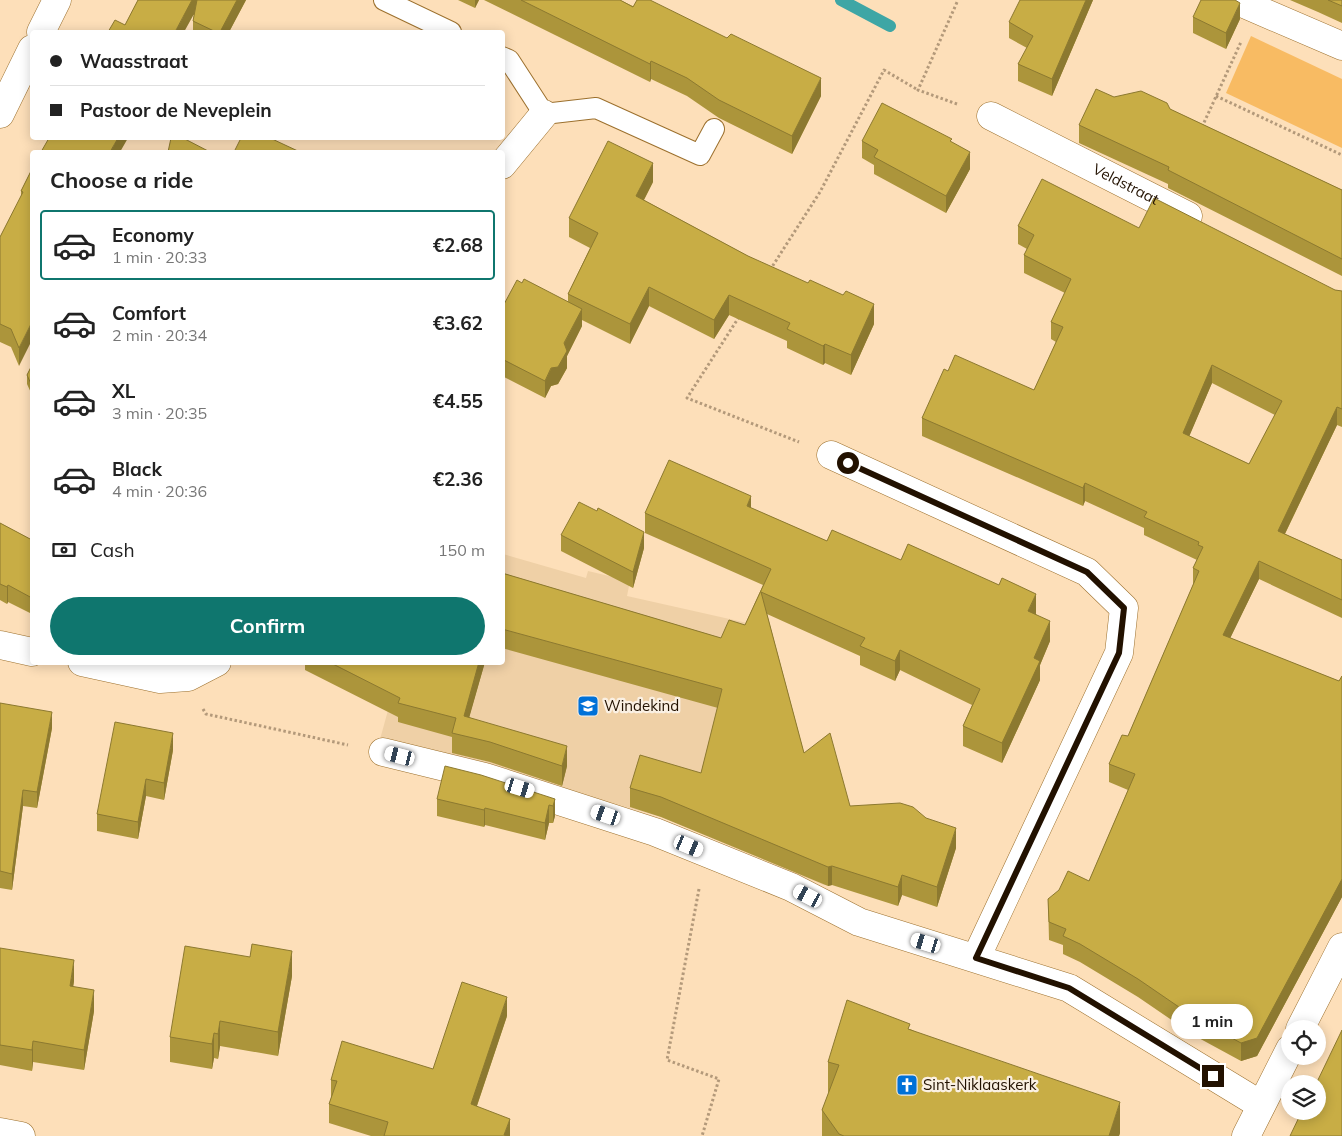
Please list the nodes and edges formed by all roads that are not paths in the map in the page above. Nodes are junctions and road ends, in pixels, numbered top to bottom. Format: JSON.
{"nodes":[{"id":1,"x":57,"y":0,"type":"edge"},
{"id":2,"x":384,"y":0,"type":"edge"},
{"id":3,"x":1246,"y":5,"type":"edge"},
{"id":4,"x":42,"y":30,"type":"edge"},
{"id":5,"x":447,"y":30,"type":"edge"},
{"id":6,"x":1342,"y":46,"type":"edge"},
{"id":7,"x":30,"y":53,"type":"edge"},
{"id":8,"x":505,"y":58,"type":"edge"},
{"id":9,"x":0,"y":114,"type":"edge"},
{"id":10,"x":544,"y":114,"type":"junction"},
{"id":11,"x":991,"y":116,"type":"road end"},
{"id":12,"x":714,"y":129,"type":"dead end"},
{"id":13,"x":505,"y":161,"type":"edge"},
{"id":14,"x":1210,"y":227,"type":"edge"},
{"id":15,"x":831,"y":455,"type":"road end"},
{"id":16,"x":0,"y":645,"type":"edge"},
{"id":17,"x":30,"y":652,"type":"edge"},
{"id":18,"x":96,"y":665,"type":"edge"},
{"id":19,"x":211,"y":665,"type":"edge"},
{"id":20,"x":383,"y":752,"type":"road end"},
{"id":21,"x":1342,"y":947,"type":"edge"},
{"id":22,"x":976,"y":958,"type":"junction"},
{"id":23,"x":1305,"y":1020,"type":"edge"},
{"id":24,"x":1282,"y":1065,"type":"edge"},
{"id":25,"x":1261,"y":1105,"type":"junction"},
{"id":26,"x":0,"y":1132,"type":"edge"},
{"id":27,"x":22,"y":1136,"type":"edge"},
{"id":28,"x":1246,"y":1136,"type":"edge"}],
"edges":[{"from":1,"to":4,"type":"street"},
{"from":2,"to":5,"type":"lane"},
{"from":3,"to":6,"type":"street"},
{"from":7,"to":9,"type":"street"},
{"from":8,"to":10,"type":"lane"},
{"from":10,"to":12,"type":"lane"},
{"from":10,"to":13,"type":"street"},
{"from":11,"to":14,"type":"street","name":"Veldstraat"},
{"from":15,"to":22,"type":"street"},
{"from":16,"to":17,"type":"street"},
{"from":18,"to":19,"type":"street"},
{"from":20,"to":22,"type":"street"},
{"from":21,"to":23,"type":"street"},
{"from":22,"to":25,"type":"street"},
{"from":24,"to":25,"type":"street"},
{"from":25,"to":28,"type":"street"},
{"from":26,"to":27,"type":"street"}]}
